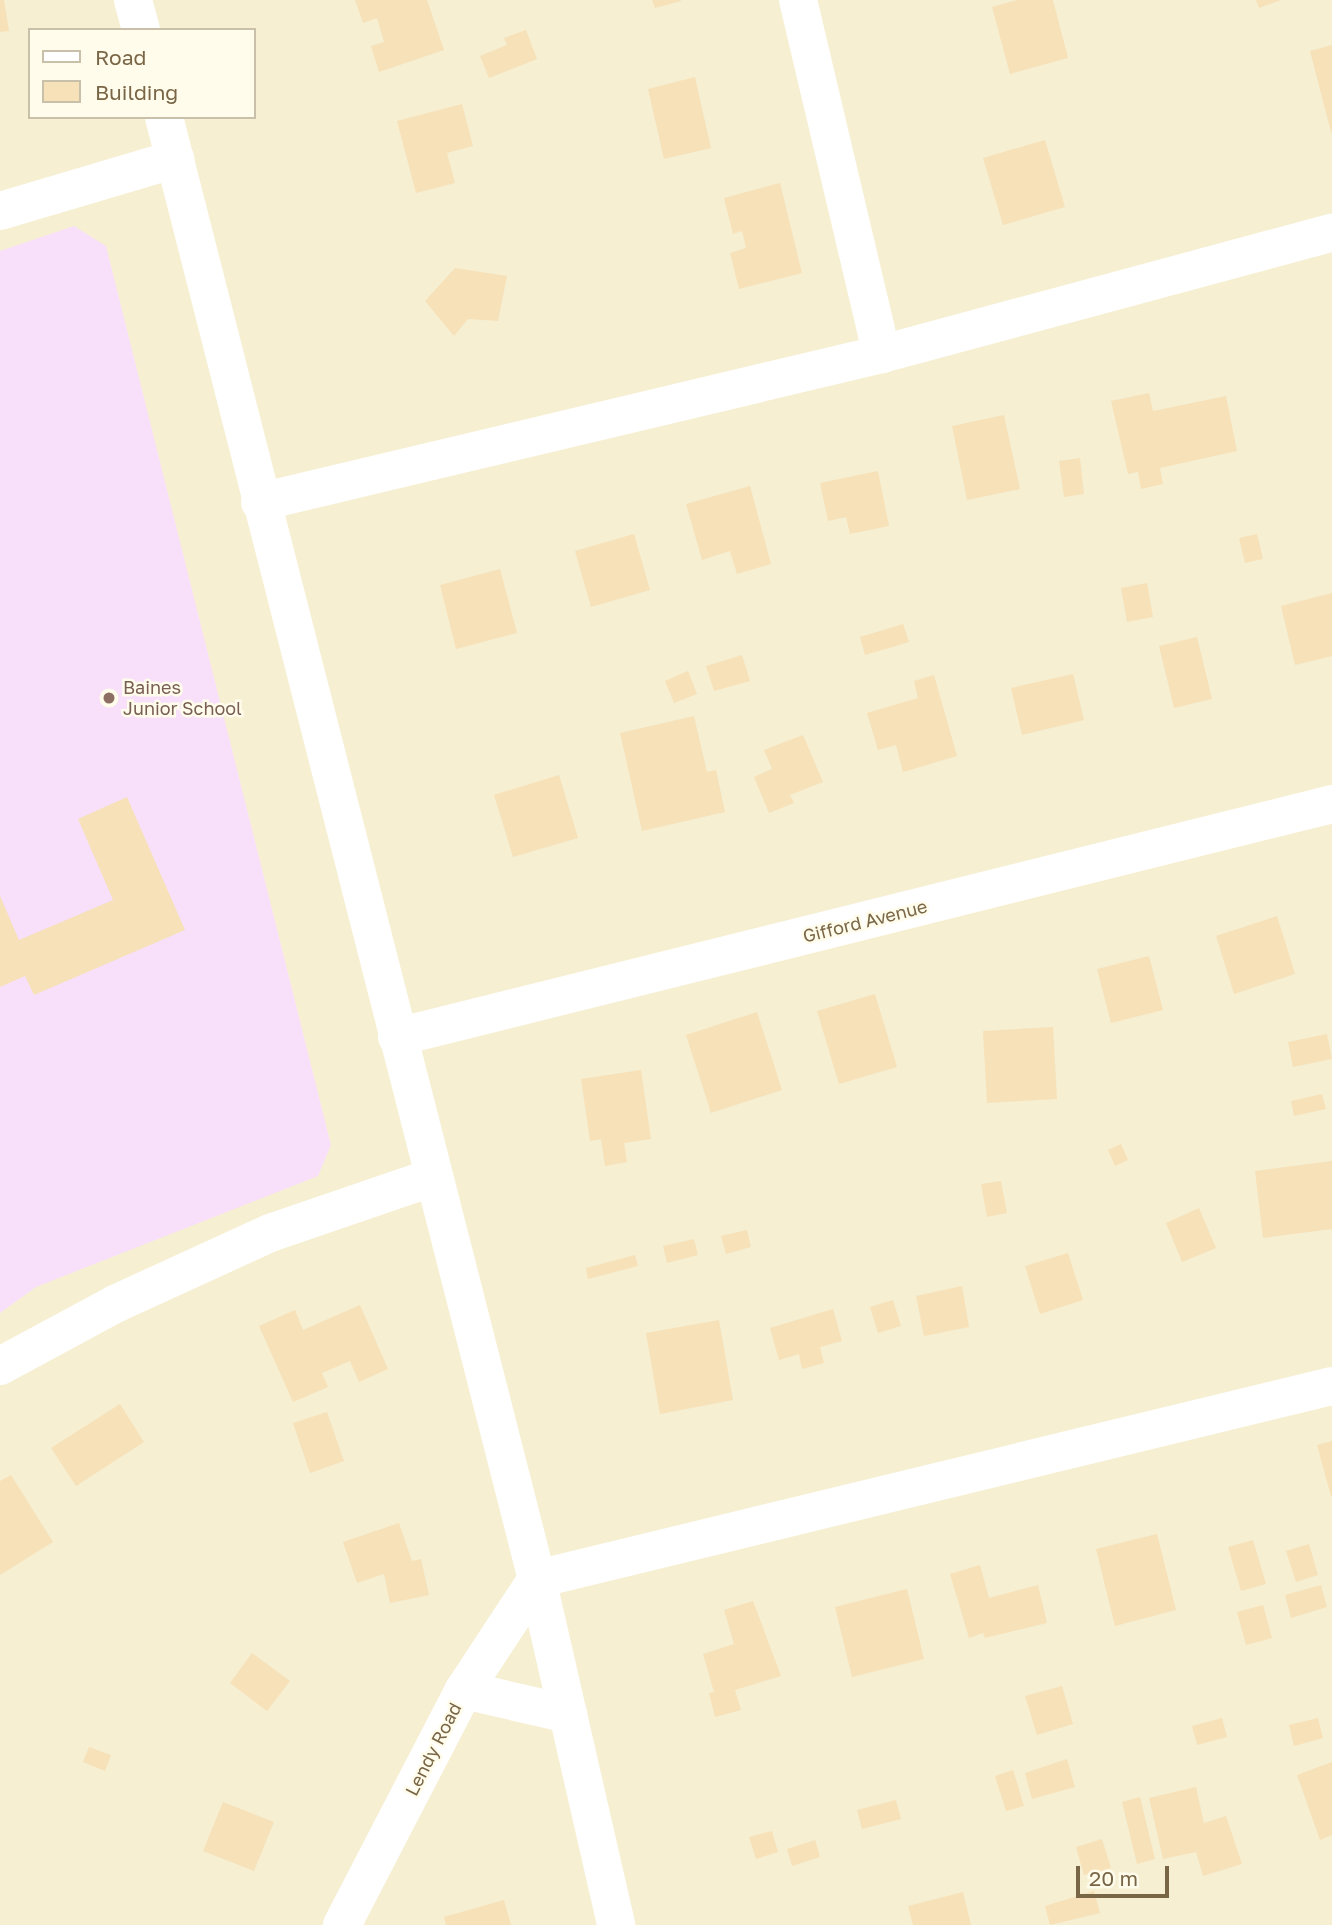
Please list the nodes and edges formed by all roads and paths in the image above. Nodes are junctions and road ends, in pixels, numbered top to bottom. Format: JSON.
{"nodes":[{"id":1,"x":133,"y":0,"type":"edge"},
{"id":2,"x":798,"y":0,"type":"edge"},
{"id":3,"x":140,"y":28,"type":"edge"},
{"id":4,"x":165,"y":119,"type":"edge"},
{"id":5,"x":175,"y":159,"type":"junction"},
{"id":6,"x":0,"y":211,"type":"edge"},
{"id":7,"x":1332,"y":233,"type":"edge"},
{"id":8,"x":883,"y":354,"type":"junction"},
{"id":9,"x":260,"y":502,"type":"junction"},
{"id":10,"x":1332,"y":804,"type":"edge"},
{"id":11,"x":397,"y":1037,"type":"junction"},
{"id":12,"x":434,"y":1177,"type":"junction"},
{"id":13,"x":0,"y":1366,"type":"edge"},
{"id":14,"x":1332,"y":1386,"type":"edge"},
{"id":15,"x":537,"y":1579,"type":"junction"},
{"id":16,"x":464,"y":1690,"type":"junction"},
{"id":17,"x":568,"y":1714,"type":"junction"},
{"id":18,"x":342,"y":1925,"type":"edge"},
{"id":19,"x":616,"y":1925,"type":"edge"}],
"edges":[{"from":1,"to":3,"type":"street"},
{"from":2,"to":8,"type":"street"},
{"from":4,"to":5,"type":"street"},
{"from":5,"to":6,"type":"street"},
{"from":5,"to":9,"type":"street"},
{"from":7,"to":8,"type":"street"},
{"from":8,"to":9,"type":"street"},
{"from":9,"to":11,"type":"street"},
{"from":10,"to":11,"type":"street","name":"Gifford Avenue"},
{"from":11,"to":12,"type":"street"},
{"from":12,"to":13,"type":"street"},
{"from":12,"to":15,"type":"street"},
{"from":14,"to":15,"type":"street"},
{"from":15,"to":16,"type":"street","name":"Lendy Road"},
{"from":15,"to":17,"type":"street"},
{"from":16,"to":17,"type":"street"},
{"from":16,"to":18,"type":"street","name":"Lendy Road"},
{"from":17,"to":19,"type":"street"}]}
